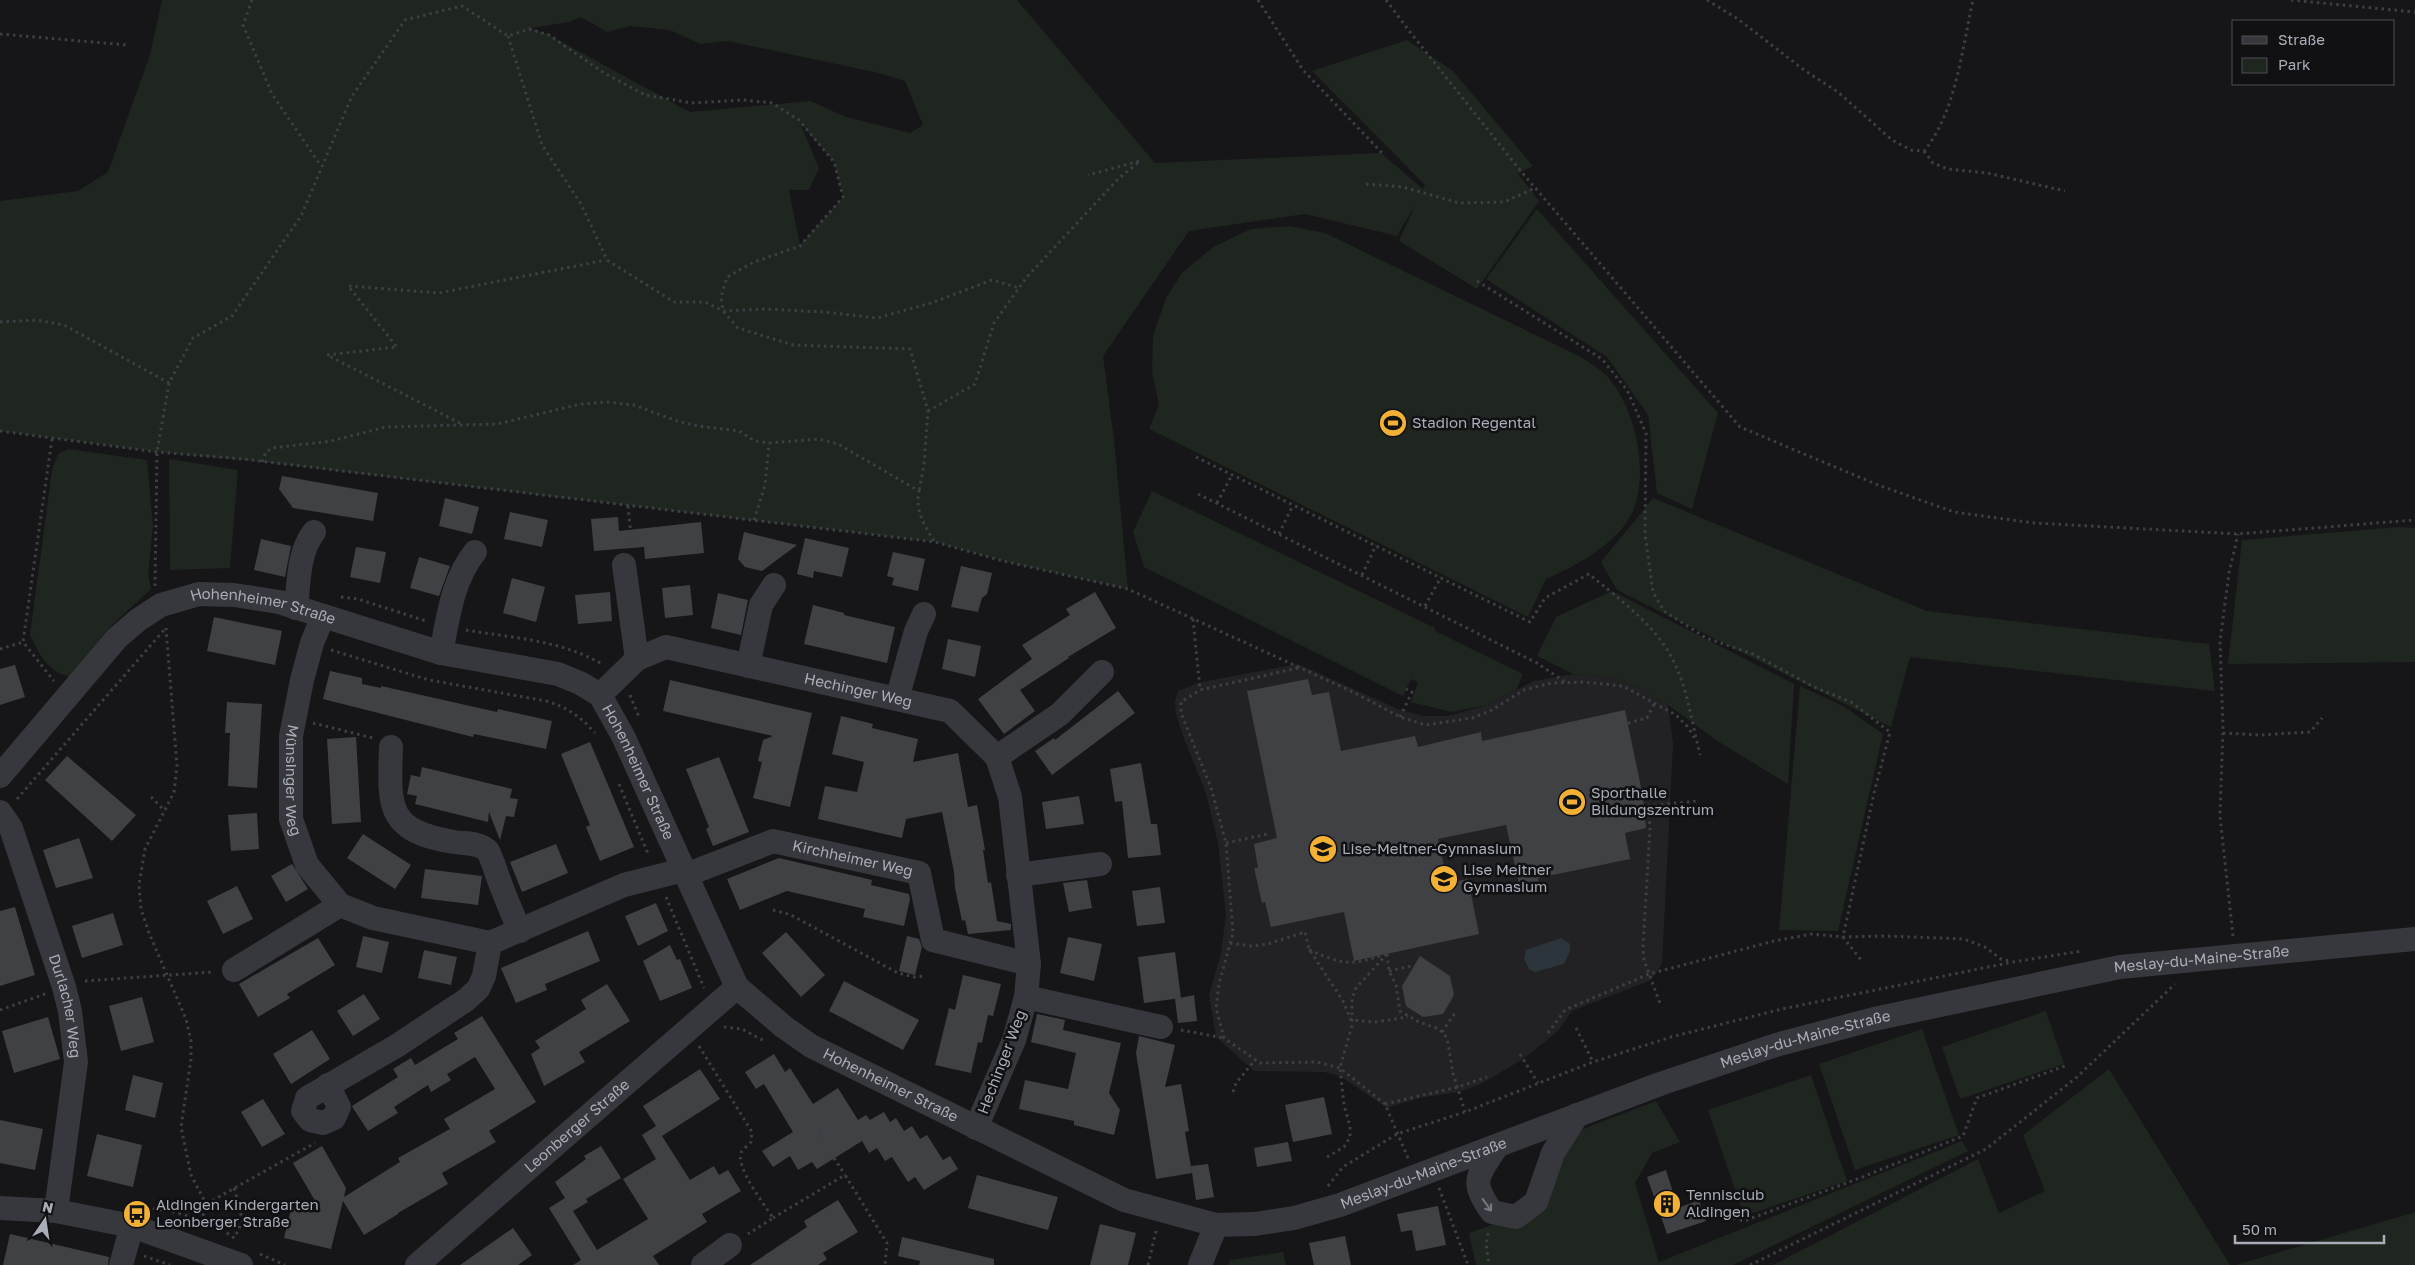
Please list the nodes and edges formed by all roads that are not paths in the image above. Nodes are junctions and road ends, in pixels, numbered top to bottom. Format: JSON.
{"nodes":[{"id":1,"x":314,"y":532,"type":"dead end"},
{"id":2,"x":475,"y":552,"type":"dead end"},
{"id":3,"x":624,"y":565,"type":"road end"},
{"id":4,"x":774,"y":585,"type":"dead end"},
{"id":5,"x":328,"y":606,"type":"junction"},
{"id":6,"x":296,"y":608,"type":"junction"},
{"id":7,"x":924,"y":614,"type":"dead end"},
{"id":8,"x":441,"y":653,"type":"junction"},
{"id":9,"x":748,"y":666,"type":"junction"},
{"id":10,"x":629,"y":667,"type":"junction"},
{"id":11,"x":1102,"y":672,"type":"dead end"},
{"id":12,"x":600,"y":695,"type":"junction"},
{"id":13,"x":897,"y":700,"type":"junction"},
{"id":14,"x":391,"y":747,"type":"road end"},
{"id":15,"x":997,"y":757,"type":"junction"},
{"id":16,"x":0,"y":776,"type":"edge"},
{"id":17,"x":1,"y":813,"type":"edge"},
{"id":18,"x":1100,"y":864,"type":"dead end"},
{"id":19,"x":684,"y":873,"type":"junction"},
{"id":20,"x":1018,"y":875,"type":"junction"},
{"id":21,"x":340,"y":905,"type":"junction"},
{"id":22,"x":520,"y":931,"type":"junction"},
{"id":23,"x":2415,"y":939,"type":"edge"},
{"id":24,"x":490,"y":943,"type":"junction"},
{"id":25,"x":1029,"y":964,"type":"junction"},
{"id":26,"x":234,"y":970,"type":"road end"},
{"id":27,"x":737,"y":987,"type":"junction"},
{"id":28,"x":1026,"y":996,"type":"junction"},
{"id":29,"x":1161,"y":1027,"type":"road end"},
{"id":30,"x":1578,"y":1115,"type":"junction"},
{"id":31,"x":323,"y":1123,"type":"road end"},
{"id":32,"x":976,"y":1128,"type":"junction"},
{"id":33,"x":1496,"y":1146,"type":"junction"},
{"id":34,"x":0,"y":1208,"type":"edge"},
{"id":35,"x":56,"y":1211,"type":"junction"},
{"id":36,"x":1216,"y":1225,"type":"junction"},
{"id":37,"x":132,"y":1226,"type":"junction"},
{"id":38,"x":730,"y":1246,"type":"road end"},
{"id":39,"x":245,"y":1253,"type":"edge"},
{"id":40,"x":121,"y":1265,"type":"edge"},
{"id":41,"x":417,"y":1265,"type":"edge"},
{"id":42,"x":703,"y":1265,"type":"edge"},
{"id":43,"x":1200,"y":1265,"type":"edge"}],
"edges":[{"from":1,"to":6,"type":"street"},
{"from":2,"to":8,"type":"street"},
{"from":3,"to":10,"type":"street"},
{"from":4,"to":9,"type":"street"},
{"from":5,"to":6,"type":"street","name":"Hohenheimer Straße"},
{"from":5,"to":8,"type":"street","name":"Hohenheimer Straße"},
{"from":5,"to":21,"type":"street","name":"Münsinger Weg"},
{"from":6,"to":16,"type":"street","name":"Hohenheimer Straße"},
{"from":7,"to":13,"type":"street"},
{"from":8,"to":12,"type":"street","name":"Hohenheimer Straße"},
{"from":9,"to":10,"type":"street","name":"Hechinger Weg"},
{"from":9,"to":13,"type":"street","name":"Hechinger Weg"},
{"from":10,"to":12,"type":"street","name":"Hechinger Weg"},
{"from":11,"to":15,"type":"street"},
{"from":12,"to":19,"type":"street","name":"Hohenheimer Straße"},
{"from":13,"to":15,"type":"street","name":"Hechinger Weg"},
{"from":14,"to":22,"type":"street"},
{"from":15,"to":20,"type":"street","name":"Hechinger Weg"},
{"from":17,"to":35,"type":"street","name":"Durlacher Weg"},
{"from":18,"to":20,"type":"street"},
{"from":19,"to":22,"type":"street"},
{"from":19,"to":25,"type":"street","name":"Kirchheimer Weg"},
{"from":19,"to":27,"type":"street","name":"Hohenheimer Straße"},
{"from":20,"to":25,"type":"street","name":"Hechinger Weg"},
{"from":21,"to":24,"type":"street","name":"Münsinger Weg"},
{"from":21,"to":26,"type":"street"},
{"from":22,"to":24,"type":"street"},
{"from":23,"to":30,"type":"street","name":"Meslay-du-Maine-Straße"},
{"from":24,"to":31,"type":"street"},
{"from":25,"to":28,"type":"street","name":"Hechinger Weg"},
{"from":27,"to":32,"type":"street","name":"Hohenheimer Straße"},
{"from":27,"to":41,"type":"street","name":"Leonberger Straße"},
{"from":28,"to":29,"type":"street","name":"Hechinger Weg"},
{"from":28,"to":32,"type":"street","name":"Hechinger Weg"},
{"from":30,"to":33,"type":"street","name":"Meslay-du-Maine-Straße"},
{"from":33,"to":30,"type":"street","one_way":true},
{"from":32,"to":36,"type":"street","name":"Hohenheimer Straße"},
{"from":33,"to":36,"type":"street","name":"Meslay-du-Maine-Straße"},
{"from":34,"to":35,"type":"street"},
{"from":35,"to":37,"type":"street"},
{"from":36,"to":43,"type":"street"},
{"from":37,"to":39,"type":"street"},
{"from":37,"to":40,"type":"street"},
{"from":38,"to":42,"type":"street"}]}
